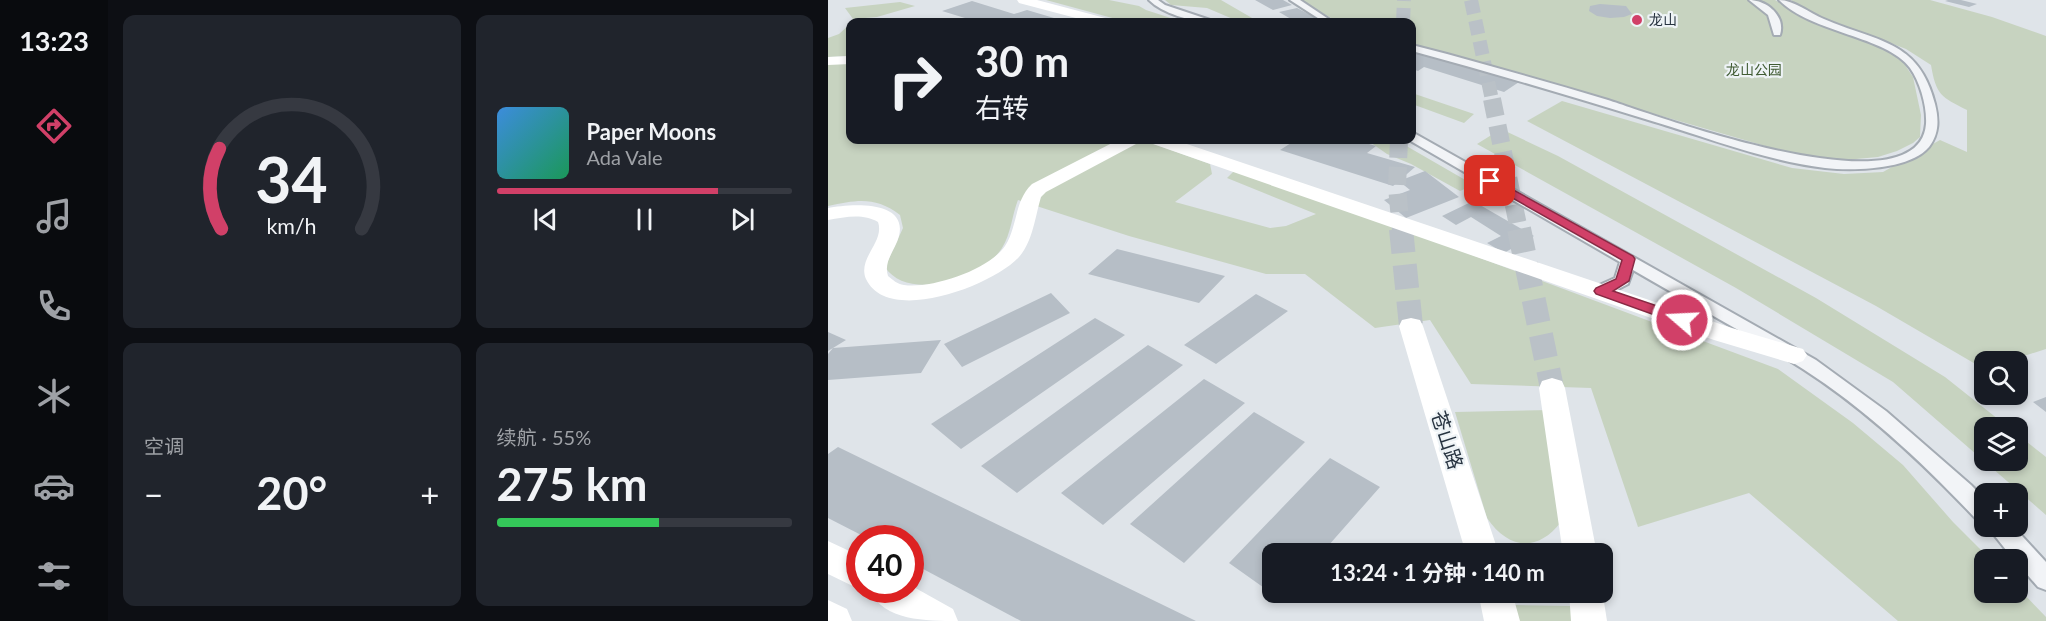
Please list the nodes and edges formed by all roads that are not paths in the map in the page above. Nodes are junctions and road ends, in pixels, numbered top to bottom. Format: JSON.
{"nodes":[{"id":1,"x":1023,"y":0,"type":"edge"},
{"id":2,"x":1152,"y":0,"type":"edge"},
{"id":3,"x":1294,"y":0,"type":"edge"},
{"id":4,"x":1754,"y":0,"type":"edge"},
{"id":5,"x":1783,"y":0,"type":"edge"},
{"id":6,"x":1089,"y":18,"type":"edge"},
{"id":7,"x":1199,"y":18,"type":"edge"},
{"id":8,"x":1323,"y":18,"type":"edge"},
{"id":9,"x":1778,"y":33,"type":"dead end"},
{"id":10,"x":1416,"y":49,"type":"edge"},
{"id":11,"x":846,"y":60,"type":"edge"},
{"id":12,"x":828,"y":61,"type":"edge"},
{"id":13,"x":1416,"y":138,"type":"edge"},
{"id":14,"x":1122,"y":144,"type":"edge"},
{"id":15,"x":1171,"y":144,"type":"edge"},
{"id":16,"x":828,"y":214,"type":"edge"},
{"id":17,"x":1628,"y":259,"type":"junction"},
{"id":18,"x":1601,"y":291,"type":"junction"},
{"id":19,"x":1411,"y":326,"type":"tunnel mouth"},
{"id":20,"x":1794,"y":355,"type":"junction"},
{"id":21,"x":1552,"y":388,"type":"tunnel mouth"},
{"id":22,"x":1974,"y":502,"type":"edge"},
{"id":23,"x":2008,"y":537,"type":"edge"},
{"id":24,"x":1480,"y":543,"type":"edge"},
{"id":25,"x":1578,"y":543,"type":"edge"},
{"id":26,"x":828,"y":556,"type":"edge"},
{"id":27,"x":846,"y":566,"type":"edge"},
{"id":28,"x":2046,"y":579,"type":"edge"},
{"id":29,"x":909,"y":603,"type":"edge"},
{"id":30,"x":1498,"y":603,"type":"edge"},
{"id":31,"x":1587,"y":603,"type":"edge"},
{"id":32,"x":828,"y":618,"type":"edge"},
{"id":33,"x":834,"y":621,"type":"edge"},
{"id":34,"x":940,"y":621,"type":"edge"},
{"id":35,"x":1502,"y":621,"type":"edge"},
{"id":36,"x":1589,"y":621,"type":"edge"}],
"edges":[{"from":1,"to":6,"type":"street"},
{"from":2,"to":7,"type":"street"},
{"from":3,"to":8,"type":"street"},
{"from":4,"to":9,"type":"street"},
{"from":5,"to":10,"type":"street"},
{"from":11,"to":12,"type":"street"},
{"from":13,"to":17,"type":"street"},
{"from":14,"to":16,"type":"street"},
{"from":15,"to":18,"type":"street"},
{"from":17,"to":18,"type":"street"},
{"from":17,"to":20,"type":"street"},
{"from":18,"to":20,"type":"street"},
{"from":19,"to":24,"type":"street","name":"苍山路"},
{"from":20,"to":22,"type":"street"},
{"from":21,"to":25,"type":"street"},
{"from":23,"to":28,"type":"street"},
{"from":26,"to":27,"type":"street"},
{"from":29,"to":34,"type":"street"},
{"from":30,"to":35,"type":"street"},
{"from":31,"to":36,"type":"street"},
{"from":32,"to":33,"type":"street"}]}
